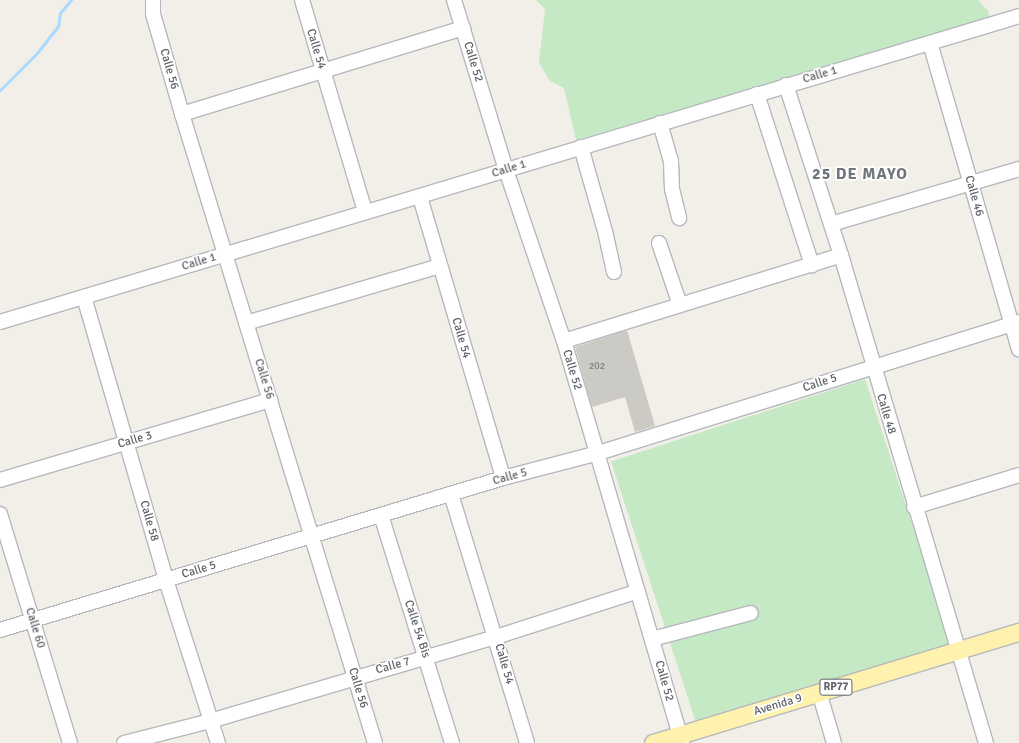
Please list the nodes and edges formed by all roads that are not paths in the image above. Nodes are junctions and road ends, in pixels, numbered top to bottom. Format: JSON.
{"nodes":[{"id":1,"x":153,"y":0,"type":"edge"},
{"id":2,"x":302,"y":0,"type":"edge"},
{"id":3,"x":454,"y":0,"type":"edge"},
{"id":4,"x":1019,"y":16,"type":"edge"},
{"id":5,"x":463,"y":28,"type":"junction"},
{"id":6,"x":930,"y":43,"type":"junction"},
{"id":7,"x":323,"y":71,"type":"junction"},
{"id":8,"x":786,"y":85,"type":"junction"},
{"id":9,"x":757,"y":94,"type":"junction"},
{"id":10,"x":182,"y":114,"type":"junction"},
{"id":11,"x":660,"y":123,"type":"junction"},
{"id":12,"x":581,"y":147,"type":"junction"},
{"id":13,"x":1019,"y":169,"type":"edge"},
{"id":14,"x":506,"y":170,"type":"junction"},
{"id":15,"x":971,"y":184,"type":"junction"},
{"id":16,"x":420,"y":197,"type":"junction"},
{"id":17,"x":365,"y":212,"type":"junction"},
{"id":18,"x":680,"y":218,"type":"dead end"},
{"id":19,"x":831,"y":224,"type":"junction"},
{"id":20,"x":659,"y":243,"type":"dead end"},
{"id":21,"x":225,"y":254,"type":"junction"},
{"id":22,"x":840,"y":255,"type":"junction"},
{"id":23,"x":812,"y":265,"type":"junction"},
{"id":24,"x":440,"y":266,"type":"junction"},
{"id":25,"x":614,"y":272,"type":"dead end"},
{"id":26,"x":84,"y":297,"type":"junction"},
{"id":27,"x":680,"y":305,"type":"junction"},
{"id":28,"x":0,"y":322,"type":"edge"},
{"id":29,"x":246,"y":323,"type":"junction"},
{"id":30,"x":1015,"y":323,"type":"edge"},
{"id":31,"x":564,"y":341,"type":"junction"},
{"id":32,"x":1019,"y":349,"type":"edge"},
{"id":33,"x":872,"y":367,"type":"junction"},
{"id":34,"x":270,"y":400,"type":"junction"},
{"id":35,"x":126,"y":443,"type":"junction"},
{"id":36,"x":598,"y":453,"type":"junction"},
{"id":37,"x":1019,"y":475,"type":"edge"},
{"id":38,"x":503,"y":478,"type":"junction"},
{"id":39,"x":0,"y":480,"type":"edge"},
{"id":40,"x":451,"y":494,"type":"junction"},
{"id":41,"x":914,"y":507,"type":"junction"},
{"id":42,"x":0,"y":514,"type":"edge"},
{"id":43,"x":381,"y":515,"type":"junction"},
{"id":44,"x":312,"y":536,"type":"junction"},
{"id":45,"x":166,"y":580,"type":"junction"},
{"id":46,"x":638,"y":590,"type":"junction"},
{"id":47,"x":751,"y":613,"type":"dead end"},
{"id":48,"x":33,"y":620,"type":"junction"},
{"id":49,"x":0,"y":630,"type":"edge"},
{"id":50,"x":1019,"y":632,"type":"edge"},
{"id":51,"x":496,"y":637,"type":"junction"},
{"id":52,"x":652,"y":639,"type":"junction"},
{"id":53,"x":1019,"y":642,"type":"edge"},
{"id":54,"x":960,"y":655,"type":"junction"},
{"id":55,"x":426,"y":658,"type":"junction"},
{"id":56,"x":355,"y":676,"type":"junction"},
{"id":57,"x":820,"y":697,"type":"junction"},
{"id":58,"x":210,"y":721,"type":"junction"},
{"id":59,"x":682,"y":740,"type":"edge"},
{"id":60,"x":70,"y":743,"type":"edge"},
{"id":61,"x":124,"y":743,"type":"edge"},
{"id":62,"x":218,"y":743,"type":"edge"},
{"id":63,"x":375,"y":743,"type":"edge"},
{"id":64,"x":452,"y":743,"type":"edge"},
{"id":65,"x":527,"y":743,"type":"edge"},
{"id":66,"x":653,"y":743,"type":"edge"},
{"id":67,"x":834,"y":743,"type":"edge"},
{"id":68,"x":986,"y":743,"type":"edge"}],
"edges":[{"from":1,"to":10,"type":"street","name":"Calle 56"},
{"from":2,"to":7,"type":"street","name":"Calle 54"},
{"from":3,"to":5,"type":"street","name":"Calle 52"},
{"from":4,"to":6,"type":"street","name":"Calle 1"},
{"from":5,"to":7,"type":"street"},
{"from":5,"to":14,"type":"street","name":"Calle 52"},
{"from":6,"to":8,"type":"street","name":"Calle 1"},
{"from":6,"to":15,"type":"street","name":"Calle 46"},
{"from":7,"to":10,"type":"street"},
{"from":7,"to":17,"type":"street","name":"Calle 54"},
{"from":8,"to":9,"type":"street","name":"Calle 1"},
{"from":8,"to":19,"type":"street","name":"Calle 48"},
{"from":9,"to":11,"type":"street","name":"Calle 1"},
{"from":9,"to":23,"type":"street"},
{"from":10,"to":21,"type":"street","name":"Calle 56"},
{"from":11,"to":12,"type":"street","name":"Calle 1"},
{"from":11,"to":18,"type":"street"},
{"from":12,"to":14,"type":"street","name":"Calle 1"},
{"from":12,"to":25,"type":"street"},
{"from":13,"to":15,"type":"street"},
{"from":14,"to":16,"type":"street","name":"Calle 1"},
{"from":14,"to":31,"type":"street","name":"Calle 52"},
{"from":15,"to":19,"type":"street"},
{"from":15,"to":30,"type":"street","name":"Calle 46"},
{"from":16,"to":17,"type":"street","name":"Calle 1"},
{"from":16,"to":24,"type":"street","name":"Calle 54"},
{"from":17,"to":21,"type":"street","name":"Calle 1"},
{"from":19,"to":22,"type":"street","name":"Calle 48"},
{"from":20,"to":27,"type":"street"},
{"from":21,"to":26,"type":"street","name":"Calle 1"},
{"from":21,"to":29,"type":"street","name":"Calle 56"},
{"from":22,"to":23,"type":"street"},
{"from":22,"to":33,"type":"street","name":"Calle 48"},
{"from":23,"to":27,"type":"street"},
{"from":24,"to":29,"type":"street"},
{"from":24,"to":38,"type":"street","name":"Calle 54"},
{"from":26,"to":28,"type":"street","name":"Calle 1"},
{"from":26,"to":35,"type":"street","name":"Calle 58"},
{"from":27,"to":31,"type":"street"},
{"from":29,"to":34,"type":"street","name":"Calle 56"},
{"from":30,"to":32,"type":"street","name":"Calle 46"},
{"from":30,"to":33,"type":"street","name":"Calle 5"},
{"from":31,"to":36,"type":"street","name":"Calle 52"},
{"from":33,"to":36,"type":"street","name":"Calle 5"},
{"from":33,"to":41,"type":"street","name":"Calle 48"},
{"from":34,"to":35,"type":"street","name":"Calle 3"},
{"from":34,"to":44,"type":"street","name":"Calle 56"},
{"from":35,"to":39,"type":"street","name":"Calle 3"},
{"from":35,"to":45,"type":"street","name":"Calle 58"},
{"from":36,"to":38,"type":"street","name":"Calle 5"},
{"from":36,"to":46,"type":"street","name":"Calle 52"},
{"from":37,"to":41,"type":"street"},
{"from":38,"to":40,"type":"street","name":"Calle 5"},
{"from":40,"to":43,"type":"street","name":"Calle 5"},
{"from":40,"to":51,"type":"street","name":"Calle 54"},
{"from":41,"to":54,"type":"street","name":"Calle 48"},
{"from":42,"to":48,"type":"street","name":"Calle 60"},
{"from":43,"to":44,"type":"street","name":"Calle 5"},
{"from":43,"to":55,"type":"street","name":"Calle 54 Bis"},
{"from":44,"to":45,"type":"street","name":"Calle 5"},
{"from":44,"to":56,"type":"street","name":"Calle 56"},
{"from":45,"to":48,"type":"street","name":"Calle 5"},
{"from":45,"to":58,"type":"street","name":"Calle 58"},
{"from":46,"to":51,"type":"street","name":"Calle 7"},
{"from":46,"to":52,"type":"street","name":"Calle 52"},
{"from":47,"to":52,"type":"street"},
{"from":48,"to":49,"type":"street","name":"Calle 5"},
{"from":48,"to":60,"type":"street","name":"Calle 60"},
{"from":50,"to":54,"type":"main road","name":"Avenida 9","number":"RP77"},
{"from":51,"to":55,"type":"street","name":"Calle 7"},
{"from":51,"to":65,"type":"street","name":"Calle 54"},
{"from":52,"to":59,"type":"street","name":"Calle 52"},
{"from":53,"to":54,"type":"main road","name":"Avenida 9","number":"RP77"},
{"from":54,"to":57,"type":"main road","name":"Avenida 9","number":"RP77"},
{"from":54,"to":68,"type":"street","name":"Calle 48"},
{"from":55,"to":56,"type":"street","name":"Calle 7"},
{"from":55,"to":64,"type":"street","name":"Calle 54 Bis"},
{"from":56,"to":58,"type":"street","name":"Calle 7"},
{"from":56,"to":63,"type":"street","name":"Calle 56"},
{"from":57,"to":59,"type":"main road","name":"Avenida 9","number":"RP77"},
{"from":57,"to":67,"type":"street"},
{"from":58,"to":61,"type":"street","name":"Calle 7"},
{"from":58,"to":62,"type":"street","name":"Calle 58"},
{"from":59,"to":66,"type":"main road","name":"Avenida 9","number":"RP77"}]}
